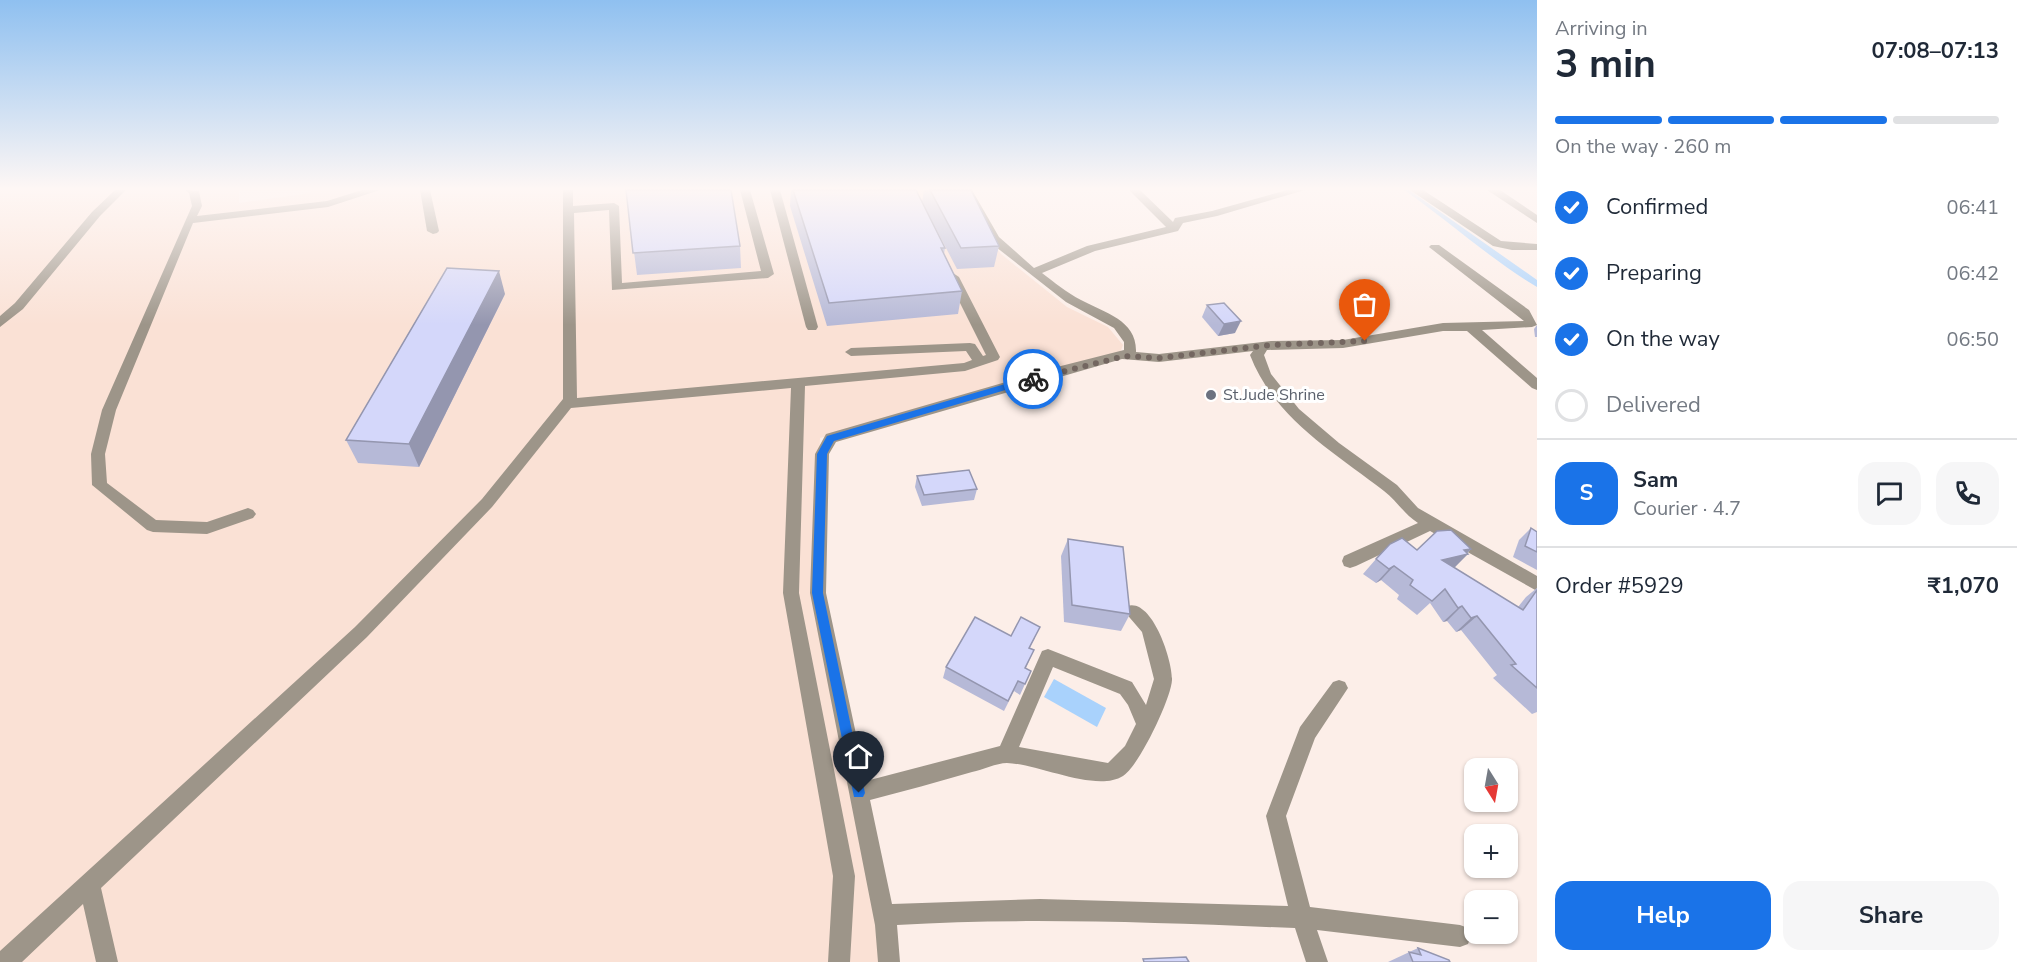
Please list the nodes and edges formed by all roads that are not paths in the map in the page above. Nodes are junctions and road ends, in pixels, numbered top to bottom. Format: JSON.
{"nodes":[{"id":1,"x":81,"y":235,"type":"edge"},
{"id":2,"x":183,"y":235,"type":"edge"},
{"id":3,"x":568,"y":235,"type":"edge"},
{"id":4,"x":615,"y":235,"type":"edge"},
{"id":5,"x":757,"y":235,"type":"edge"},
{"id":6,"x":787,"y":235,"type":"edge"},
{"id":7,"x":994,"y":235,"type":"edge"},
{"id":8,"x":1146,"y":235,"type":"edge"},
{"id":9,"x":1483,"y":235,"type":"edge"},
{"id":10,"x":1435,"y":247,"type":"dead end"},
{"id":11,"x":1537,"y":247,"type":"edge"},
{"id":12,"x":946,"y":264,"type":"edge"},
{"id":13,"x":1034,"y":272,"type":"junction"},
{"id":14,"x":0,"y":323,"type":"edge"},
{"id":15,"x":1469,"y":326,"type":"junction"},
{"id":16,"x":812,"y":327,"type":"dead end"},
{"id":17,"x":1263,"y":346,"type":"junction"},
{"id":18,"x":851,"y":352,"type":"dead end"},
{"id":19,"x":1125,"y":356,"type":"junction"},
{"id":20,"x":980,"y":362,"type":"junction"},
{"id":21,"x":798,"y":383,"type":"junction"},
{"id":22,"x":1537,"y":385,"type":"edge"},
{"id":23,"x":567,"y":404,"type":"junction"},
{"id":24,"x":248,"y":514,"type":"dead end"},
{"id":25,"x":1433,"y":523,"type":"junction"},
{"id":26,"x":1350,"y":561,"type":"dead end"},
{"id":27,"x":1537,"y":584,"type":"edge"},
{"id":28,"x":1133,"y":611,"type":"dead end"},
{"id":29,"x":1339,"y":688,"type":"dead end"},
{"id":30,"x":1145,"y":724,"type":"junction"},
{"id":31,"x":1006,"y":754,"type":"junction"},
{"id":32,"x":859,"y":793,"type":"junction"},
{"id":33,"x":89,"y":885,"type":"junction"},
{"id":34,"x":884,"y":915,"type":"junction"},
{"id":35,"x":1302,"y":917,"type":"junction"},
{"id":36,"x":1460,"y":936,"type":"dead end"},
{"id":37,"x":5,"y":962,"type":"edge"},
{"id":38,"x":107,"y":962,"type":"edge"},
{"id":39,"x":839,"y":962,"type":"edge"},
{"id":40,"x":889,"y":962,"type":"edge"},
{"id":41,"x":1317,"y":962,"type":"edge"}],
"edges":[{"from":1,"to":14,"type":"street"},
{"from":2,"to":24,"type":"street"},
{"from":3,"to":23,"type":"street"},
{"from":4,"to":5,"type":"street"},
{"from":6,"to":16,"type":"street"},
{"from":7,"to":13,"type":"street"},
{"from":8,"to":13,"type":"street"},
{"from":9,"to":11,"type":"street"},
{"from":10,"to":15,"type":"street"},
{"from":12,"to":20,"type":"street"},
{"from":13,"to":19,"type":"street"},
{"from":15,"to":17,"type":"street"},
{"from":15,"to":22,"type":"street"},
{"from":17,"to":19,"type":"street"},
{"from":17,"to":25,"type":"street"},
{"from":18,"to":20,"type":"street"},
{"from":19,"to":32,"type":"street"},
{"from":20,"to":21,"type":"street"},
{"from":21,"to":23,"type":"street"},
{"from":21,"to":39,"type":"street"},
{"from":23,"to":33,"type":"street"},
{"from":25,"to":26,"type":"street"},
{"from":25,"to":27,"type":"street"},
{"from":28,"to":30,"type":"street"},
{"from":29,"to":35,"type":"street"},
{"from":30,"to":31,"type":"street"},
{"from":30,"to":31,"type":"street"},
{"from":31,"to":32,"type":"street"},
{"from":32,"to":34,"type":"street"},
{"from":33,"to":37,"type":"street"},
{"from":33,"to":38,"type":"street"},
{"from":34,"to":35,"type":"street"},
{"from":34,"to":40,"type":"street"},
{"from":35,"to":36,"type":"street"},
{"from":35,"to":41,"type":"street"}]}
